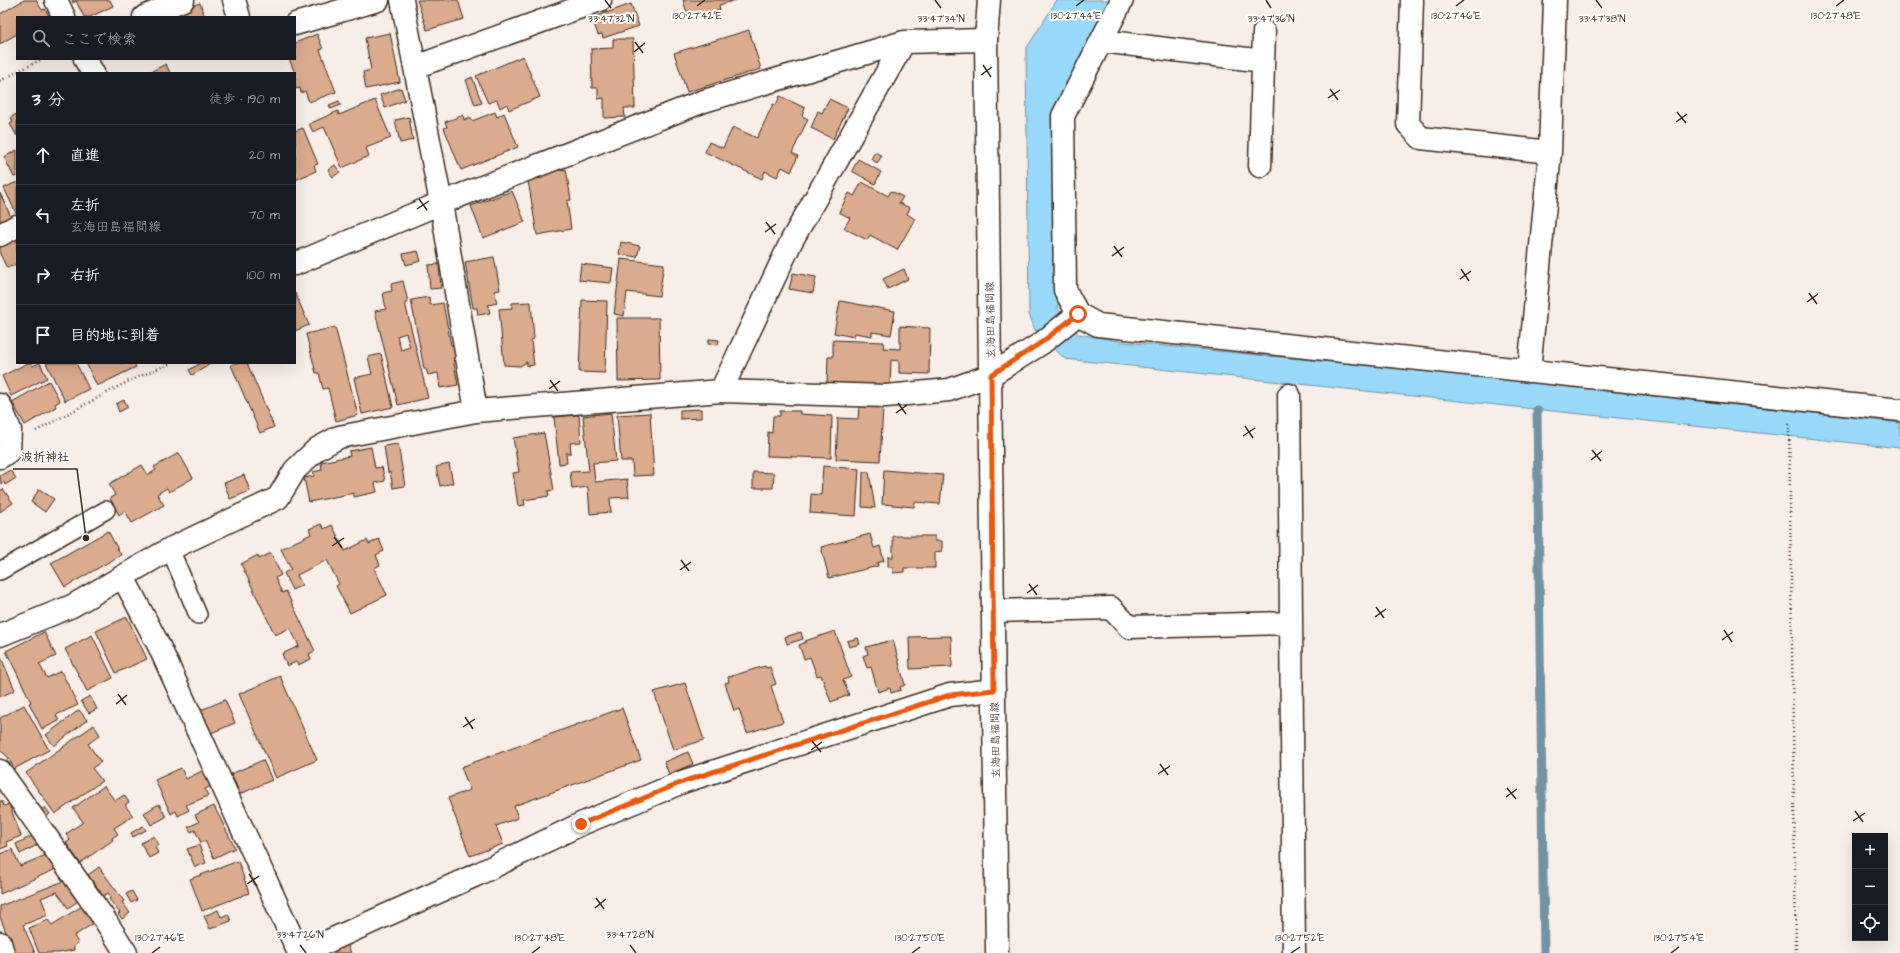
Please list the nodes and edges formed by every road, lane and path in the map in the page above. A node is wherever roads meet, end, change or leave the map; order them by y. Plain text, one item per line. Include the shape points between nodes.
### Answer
1 (56, 0) edge
2 (183, 0) edge
3 (234, 0) edge
4 (378, 0) edge
5 (402, 0) edge
6 (600, 0) edge
7 (989, 0) edge
8 (1122, 0) edge
9 (1412, 0) edge
10 (1555, 0) edge
11 (64, 16) edge
12 (146, 16) edge
13 (239, 16) edge
14 (296, 24) edge
15 (1264, 32) dead end
16 (986, 40) junction
17 (1102, 41) junction
18 (904, 42) junction
19 (40, 60) edge
20 (86, 60) edge
21 (1263, 61) junction
22 (415, 68) junction
23 (17, 72) edge
24 (92, 72) edge
25 (16, 73) edge
26 (0, 81) edge
27 (1550, 152) junction
28 (1260, 166) dead end
29 (441, 203) junction
30 (16, 226) edge
31 (0, 234) edge
32 (296, 264) edge
33 (1074, 318) junction
34 (169, 364) edge
35 (1529, 371) junction
36 (991, 375) junction
37 (721, 391) junction
38 (1289, 395) dead end
39 (1788, 397) junction
40 (0, 405) edge
41 (1900, 410) edge
42 (476, 411) junction
43 (5, 454) edge
44 (106, 510) dead end
45 (170, 549) junction
46 (0, 571) edge
47 (123, 577) junction
48 (993, 611) junction
49 (198, 615) dead end
50 (1291, 623) junction
51 (0, 635) edge
52 (994, 690) junction
53 (0, 771) edge
54 (0, 944) edge
55 (3, 953) edge
56 (126, 953) edge
57 (299, 953) edge
58 (302, 953) edge
59 (997, 953) edge
60 (1294, 953) edge
61 (1796, 953) edge

1 - 11 street
2 - 12 street
3 - 13 street
4 - 14 street
5 - 22 street
6 - 22 street
7 - 16 street, 玄海田島福間線
8 - 17 street
9 - 27 street via 1408,124 1421,138
10 - 27 street
15 - 21 street
16 - 18 street
16 - 36 street, 玄海田島福間線
17 - 21 street
17 - 33 street via 1063,116 1065,290
18 - 29 street via 704,101
18 - 37 street via 792,240
19 - 23 path
20 - 24 street
21 - 28 street
22 - 29 street
25 - 26 path
27 - 35 street
29 - 32 street
29 - 42 street
30 - 31 street
33 - 35 street via 1098,325
33 - 36 street
34 - 43 path via 127,382 26,436
35 - 39 street
36 - 37 street via 949,390 886,396
36 - 48 street, 玄海田島福間線
37 - 42 street
38 - 50 street
39 - 41 street
39 - 61 path
40 - 43 street via 10,430
42 - 45 street via 340,437 317,449 295,470 278,498
44 - 46 lane
45 - 47 street
45 - 49 lane
47 - 51 street via 72,606
47 - 57 street via 166,660
48 - 50 street via 1111,608 1129,627
48 - 52 street, 玄海田島福間線
50 - 60 street
52 - 58 street via 950,695 685,781 581,824 476,875
52 - 59 street, 玄海田島福間線
53 - 56 street via 104,917
54 - 55 street

